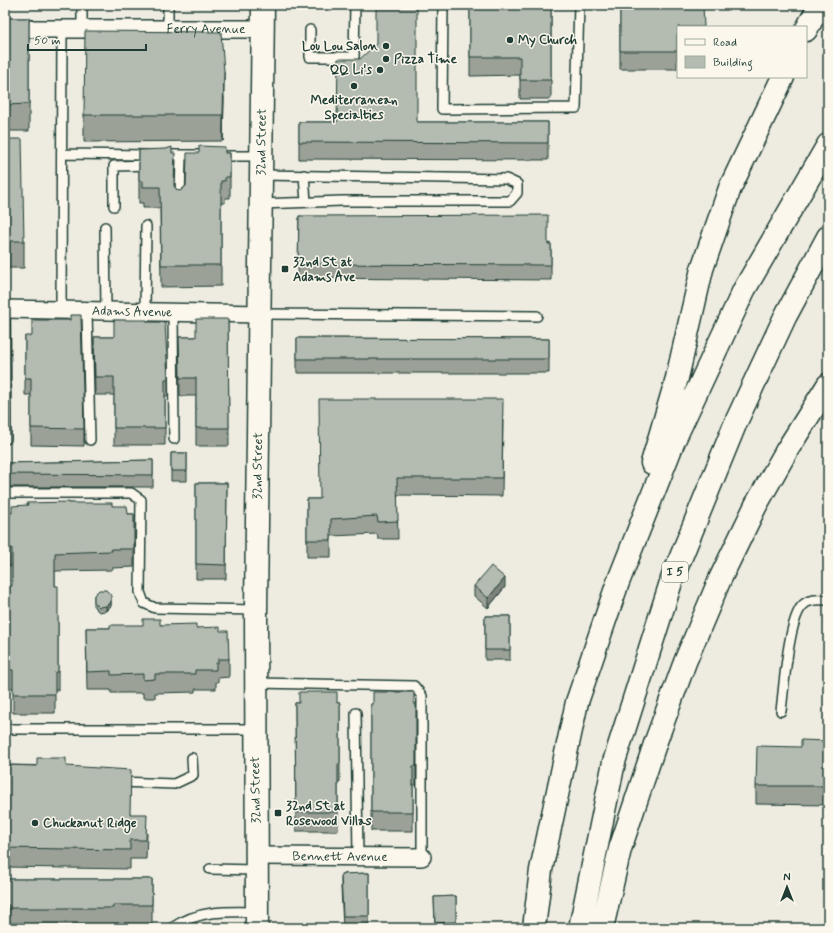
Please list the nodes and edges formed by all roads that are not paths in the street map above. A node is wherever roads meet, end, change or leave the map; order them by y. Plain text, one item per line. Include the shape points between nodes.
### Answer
1 (82, 5) edge
2 (168, 5) edge
3 (263, 5) edge
4 (355, 5) edge
5 (443, 5) edge
6 (579, 5) edge
7 (820, 5) edge
8 (807, 28) edge
9 (5, 29) edge
10 (62, 29) junction
11 (82, 29) junction
12 (168, 29) junction
13 (263, 29) junction
14 (310, 30) dead end
15 (783, 78) edge
16 (828, 145) edge
17 (62, 154) junction
18 (177, 155) junction
19 (261, 165) junction
20 (304, 175) junction
21 (306, 202) junction
22 (261, 204) junction
23 (114, 206) dead end
24 (180, 207) edge
25 (146, 226) dead end
26 (105, 227) dead end
27 (828, 236) edge
28 (5, 309) edge
29 (61, 310) junction
30 (87, 311) junction
31 (106, 311) junction
32 (145, 311) junction
33 (173, 312) junction
34 (260, 314) junction
35 (537, 316) dead end
36 (828, 385) edge
37 (6, 439) edge
38 (174, 439) dead end
39 (90, 440) dead end
40 (5, 494) edge
41 (617, 585) junction
42 (828, 600) edge
43 (256, 610) junction
44 (256, 683) junction
45 (781, 711) dead end
46 (356, 713) dead end
47 (5, 729) edge
48 (256, 730) junction
49 (192, 758) dead end
50 (111, 782) edge
51 (358, 857) junction
52 (422, 857) joint
53 (257, 863) junction
54 (210, 869) dead end
55 (257, 920) edge
56 (172, 928) edge
57 (534, 928) edge
58 (580, 928) edge
59 (602, 928) edge

1 - 11 lane
2 - 12 lane
3 - 13 main road, 32nd Street
4 - 14 lane via 354,57 310,57
5 - 6 lane via 442,109 576,108
7 - 8 main road
9 - 10 street, Ferry Avenue
10 - 11 street, Ferry Avenue
10 - 17 lane
11 - 12 street, Ferry Avenue
12 - 13 street, Ferry Avenue
13 - 19 main road, 32nd Street
15 - 41 main road via 730,188 702,269 677,378
16 - 41 main road via 744,290 675,438
17 - 18 lane
17 - 29 lane
18 - 19 lane
18 - 23 lane via 163,165 114,166
18 - 24 lane
19 - 20 lane
19 - 22 main road, 32nd Street
20 - 21 lane
20 - 21 lane via 506,180 517,184 517,193 510,201
21 - 22 lane
22 - 34 main road, 32nd Street
25 - 32 lane
26 - 31 lane
27 - 58 main road, I 5 via 785,316 736,422 672,579 614,762
28 - 29 street, Adams Avenue
28 - 37 lane
29 - 30 street, Adams Avenue
30 - 31 street, Adams Avenue
30 - 39 lane
31 - 32 street, Adams Avenue
32 - 33 street, Adams Avenue
33 - 34 street, Adams Avenue
33 - 38 lane
34 - 35 lane
34 - 43 main road, 32nd Street
36 - 59 main road via 756,505 720,579 685,662 620,849
40 - 43 lane via 131,493 141,500 140,592 144,603 154,608
41 - 57 main road via 577,702 541,870
42 - 45 lane via 812,600 802,606 794,623
43 - 44 main road, 32nd Street
44 - 48 main road, 32nd Street
44 - 52 lane via 414,686 422,696
46 - 51 lane
47 - 48 lane
48 - 53 main road, 32nd Street
49 - 50 lane via 193,775 175,784
51 - 52 street, Bennett Avenue
51 - 53 street, Bennett Avenue
53 - 54 lane
53 - 55 main road, 32nd Street
55 - 56 lane via 225,910 186,919

